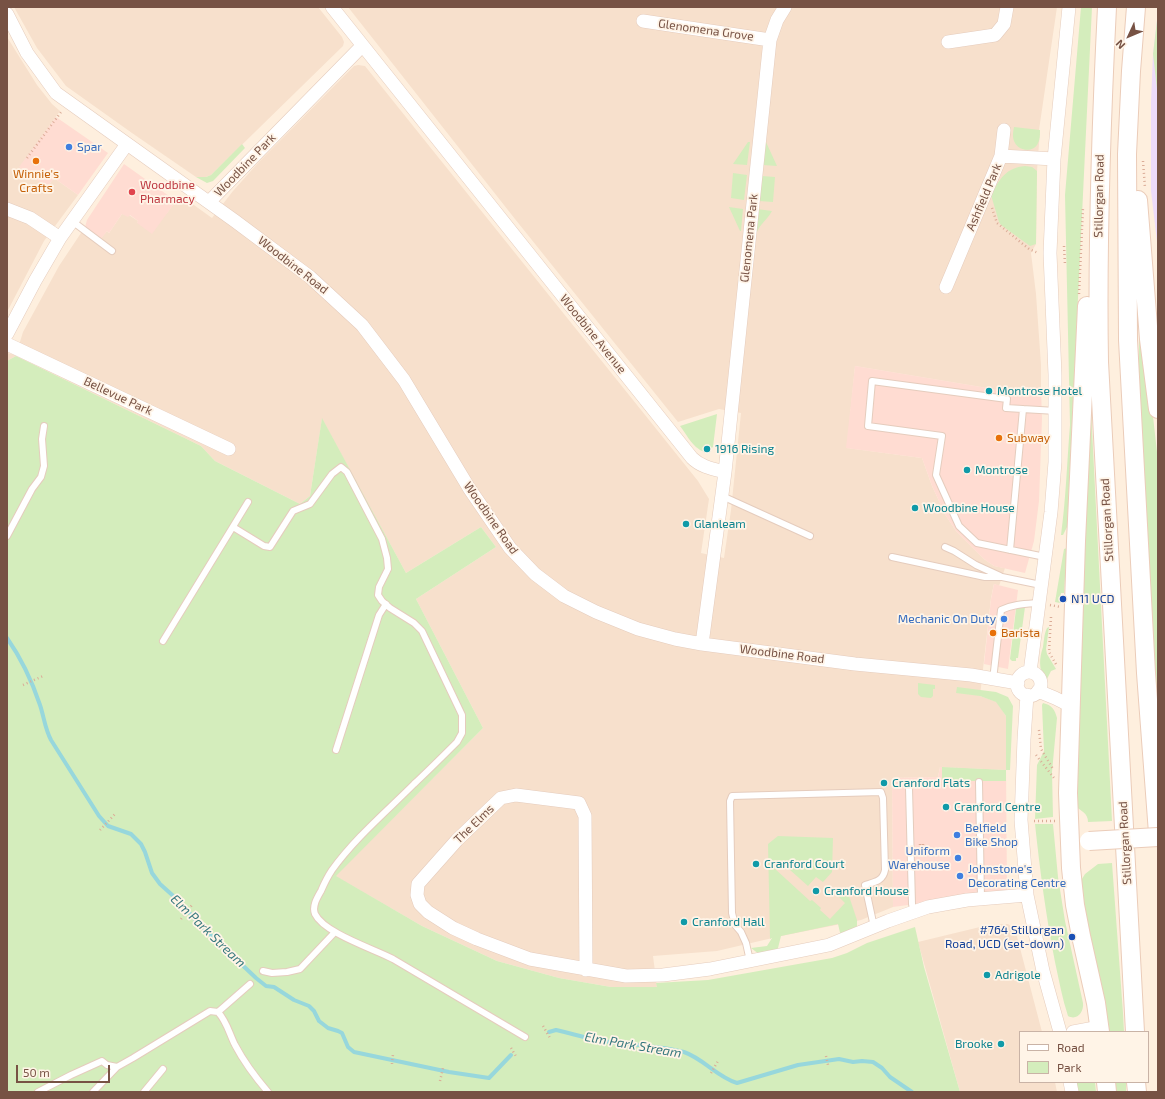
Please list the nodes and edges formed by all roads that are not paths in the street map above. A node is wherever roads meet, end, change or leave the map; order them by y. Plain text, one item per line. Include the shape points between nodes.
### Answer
1 (332, 7) edge
2 (785, 7) edge
3 (1007, 7) edge
4 (1069, 7) edge
5 (1107, 7) edge
6 (1136, 7) edge
7 (7, 14) edge
8 (643, 21) dead end
9 (770, 40) junction
10 (948, 42) dead end
11 (362, 46) junction
12 (1131, 71) junction
13 (1101, 116) junction
14 (1004, 130) dead end
15 (127, 144) junction
16 (1001, 156) junction
17 (1054, 159) junction
18 (209, 202) junction
19 (7, 209) edge
20 (72, 220) junction
21 (60, 238) junction
22 (112, 251) dead end
23 (946, 287) dead end
24 (7, 334) edge
25 (7, 344) edge
26 (1023, 409) junction
27 (1158, 409) edge
28 (1056, 411) junction
29 (44, 426) dead end
30 (229, 448) dead end
31 (725, 472) junction
32 (722, 496) junction
33 (248, 502) dead end
34 (233, 527) junction
35 (7, 536) edge
36 (810, 536) dead end
37 (945, 547) dead end
38 (1010, 550) junction
39 (892, 557) dead end
40 (1045, 557) junction
41 (1002, 577) junction
42 (1042, 585) junction
43 (1040, 603) junction
44 (386, 604) junction
45 (163, 641) dead end
46 (702, 644) junction
47 (1030, 672) junction
48 (993, 680) junction
49 (1018, 683) junction
50 (1033, 693) junction
51 (1070, 706) junction
52 (336, 750) dead end
53 (979, 782) dead end
54 (909, 788) dead end
55 (1158, 833) edge
56 (1158, 837) edge
57 (1070, 842) junction
58 (1027, 895) junction
59 (981, 899) junction
60 (914, 913) junction
61 (874, 927) junction
62 (336, 932) junction
63 (750, 961) junction
64 (586, 970) junction
65 (263, 971) dead end
66 (250, 984) dead end
67 (218, 1012) junction
68 (1100, 1030) edge
69 (1060, 1031) edge
70 (1086, 1031) edge
71 (1135, 1031) edge
72 (525, 1037) dead end
73 (117, 1067) junction
74 (163, 1069) dead end
75 (38, 1092) edge
76 (93, 1092) edge
77 (144, 1092) edge
78 (268, 1092) edge

1 - 11 street
2 - 9 street, Glenomena Park
3 - 10 street via 1004,24 996,35
4 - 17 street
5 - 13 main road, Stillorgan Road
6 - 12 main road
7 - 15 street, Woodbine Park via 27,53 56,93
8 - 9 street, Glenomena Grove
9 - 31 street, Glenomena Park
11 - 18 street, Woodbine Park
11 - 31 street, Woodbine Avenue via 692,458 705,467
12 - 27 main road via 1149,339
12 - 55 main road via 1127,154 1128,340 1146,673
13 - 51 main road via 1092,217 1077,504
13 - 71 main road, Stillorgan Road via 1099,362
14 - 16 street
15 - 18 street, Woodbine Park
15 - 20 street
16 - 17 street, Ashfield Park
16 - 23 street, Ashfield Park
17 - 28 street via 1050,253
18 - 46 street, Woodbine Road via 310,277 362,325 404,380 469,488 510,548 535,574 564,596 596,612 638,629
19 - 21 street via 30,218
20 - 21 street
20 - 22 lane
21 - 24 street
25 - 30 street, Bellevue Park
26 - 28 lane
26 - 38 lane
26 - 38 lane via 1006,408 1007,399 872,381 868,426 942,436 936,475 959,526 977,543
28 - 40 street via 1052,505
29 - 35 lane via 44,466
31 - 32 street
32 - 36 lane
32 - 46 street
33 - 34 lane
34 - 44 lane via 270,548 293,511 310,504 332,474 341,467 347,472 382,539 388,569 378,595
34 - 45 lane
37 - 41 lane
38 - 40 lane
39 - 41 lane via 985,577
40 - 42 street
41 - 42 lane
42 - 43 street
43 - 47 street
43 - 48 lane via 1017,604 1001,610
44 - 52 lane via 379,615
44 - 62 lane via 422,631 462,715 462,733 457,742 365,831 332,870 314,907 319,919
46 - 48 street, Woodbine Road via 855,664 971,675
47 - 49 street via 1020,676
47 - 50 street via 1039,677 1041,684
48 - 49 street, Woodbine Road
49 - 50 street via 1021,692
50 - 51 street via 1055,698
50 - 58 street via 1023,745 1022,820
51 - 57 main road
53 - 59 lane
54 - 60 lane
56 - 57 main road, bridge
57 - 68 main road via 1075,906
58 - 59 street, The Elms
58 - 69 street via 1043,971
59 - 60 street, The Elms via 928,908
60 - 61 street, The Elms
61 - 63 street, The Elms via 829,945
61 - 63 lane via 865,885 884,876 881,792 732,796 732,913 735,925 746,943
62 - 65 lane via 300,969 272,973
62 - 72 lane via 393,959
63 - 64 street, The Elms via 663,975 626,976
64 - 64 street, The Elms via 586,816 579,803 516,796 501,798 457,840 418,884 417,895 420,904 453,928 477,939 530,960
66 - 67 lane
67 - 73 lane via 210,1011
67 - 78 lane via 224,1019 241,1057
68 - 70 street
73 - 75 lane via 102,1061
73 - 76 lane
74 - 77 lane

